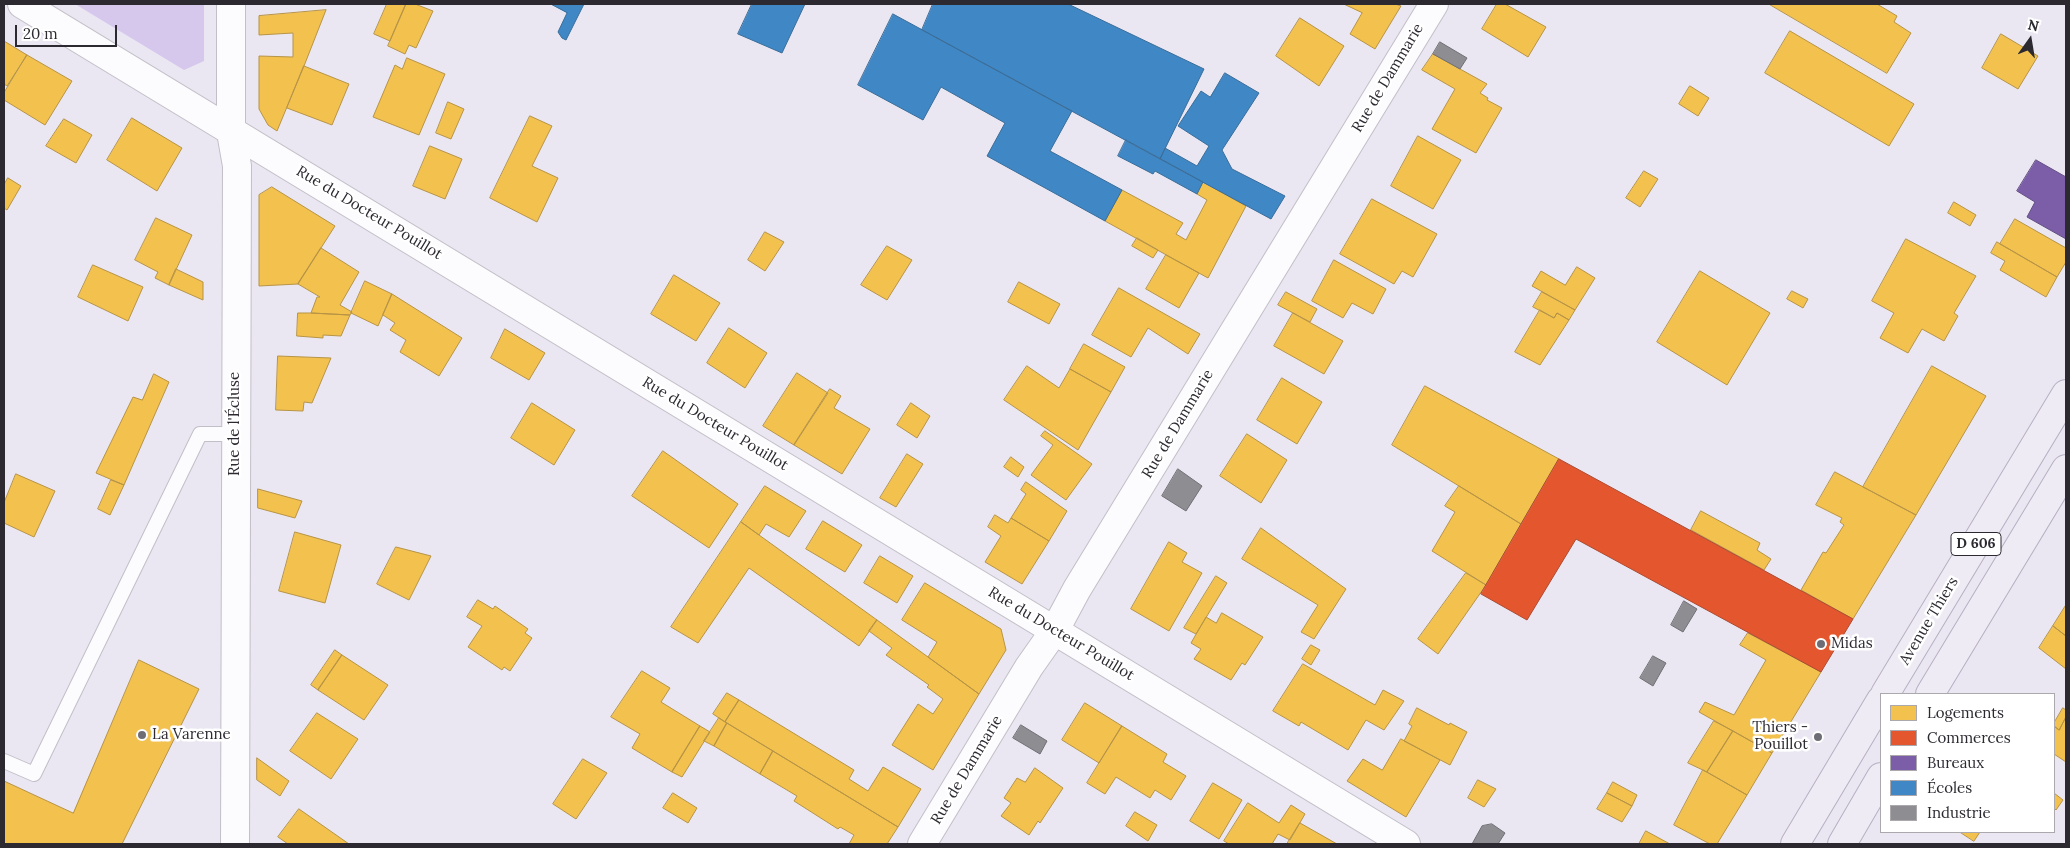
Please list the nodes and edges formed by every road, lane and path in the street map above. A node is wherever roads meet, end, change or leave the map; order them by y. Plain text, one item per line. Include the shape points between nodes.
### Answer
1 (22, 4) edge
2 (231, 4) edge
3 (1434, 4) edge
4 (231, 132) junction
5 (2066, 394) edge
6 (235, 434) junction
7 (2066, 468) edge
8 (1055, 630) junction
9 (1886, 693) edge
10 (1931, 693) edge
11 (1880, 702) edge
12 (4, 761) edge
13 (1880, 779) edge
14 (235, 844) edge
15 (922, 844) edge
16 (1406, 844) edge
17 (1795, 844) edge
18 (1842, 844) edge

1 - 4 street, Rue du Docteur Pouillot
2 - 4 street, Rue de l'Écluse
3 - 8 street, Rue de Dammarie
4 - 6 street, Rue de l'Écluse via 237,166
4 - 8 street, Rue du Docteur Pouillot
5 - 9 main road, Avenue Thiers / D 606
6 - 12 lane via 200,434 34,774
6 - 14 street, Rue de l'Écluse
7 - 10 main road, D 606
8 - 15 street, Rue de Dammarie via 1029,667
8 - 16 street, Rue du Docteur Pouillot
11 - 17 main road
13 - 18 main road

